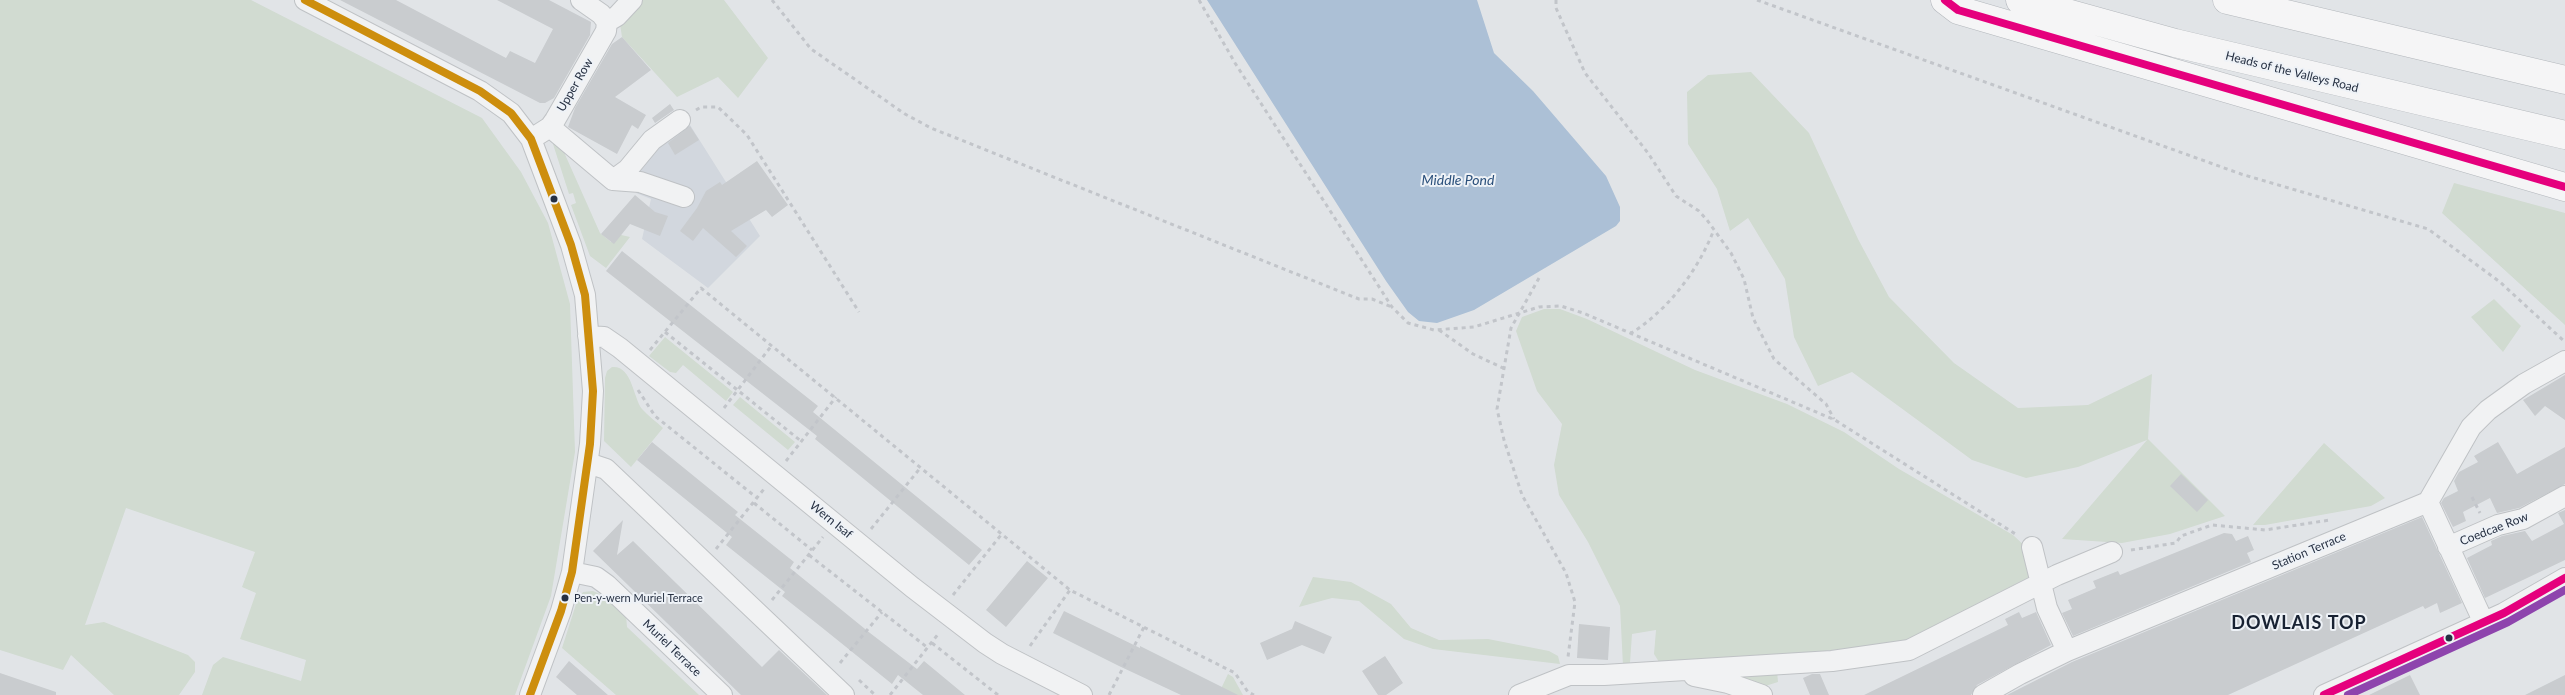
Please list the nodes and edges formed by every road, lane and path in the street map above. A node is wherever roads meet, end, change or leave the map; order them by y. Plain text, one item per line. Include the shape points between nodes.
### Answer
1 (305, 0) edge
2 (581, 0) edge
3 (632, 0) edge
4 (772, 0) edge
5 (1199, 0) edge
6 (1556, 0) edge
7 (1757, 0) edge
8 (1945, 0) edge
9 (2020, 0) edge
10 (2227, 0) edge
11 (607, 22) junction
12 (2565, 80) edge
13 (680, 120) joint
14 (550, 127) junction
15 (2565, 135) edge
16 (531, 139) junction
17 (613, 180) junction
18 (2565, 187) edge
19 (684, 197) dead end
20 (1713, 231) junction
21 (1539, 278) dead end
22 (1392, 307) junction
23 (859, 312) dead end
24 (1522, 312) junction
25 (1438, 330) junction
26 (665, 332) junction
27 (1630, 334) junction
28 (588, 336) junction
29 (2565, 342) edge
30 (772, 345) junction
31 (2565, 361) edge
32 (639, 364) junction
33 (1503, 368) junction
34 (738, 391) junction
35 (836, 396) junction
36 (729, 402) dead end
37 (1835, 420) junction
38 (801, 441) junction
39 (792, 453) dead end
40 (588, 463) junction
41 (921, 467) junction
42 (766, 487) dead end
43 (2565, 496) edge
44 (757, 498) junction
45 (754, 502) junction
46 (2428, 502) junction
47 (2365, 528) junction
48 (825, 534) dead end
49 (1002, 535) junction
50 (860, 543) junction
51 (2032, 547) joint
52 (2448, 547) junction
53 (812, 550) junction
54 (714, 552) dead end
55 (2112, 552) joint
56 (809, 555) junction
57 (572, 572) junction
58 (2565, 578) edge
59 (2040, 584) junction
60 (1070, 590) junction
61 (772, 600) dead end
62 (942, 610) junction
63 (882, 612) junction
64 (2484, 623) junction
65 (1144, 627) junction
66 (928, 648) junction
67 (2067, 651) junction
68 (840, 663) dead end
69 (1021, 664) junction
70 (1684, 670) junction
71 (1569, 675) junction
72 (1248, 694) edge
73 (530, 695) edge
74 (722, 695) edge
75 (844, 695) edge
76 (890, 695) edge
77 (998, 695) edge
78 (1082, 695) edge
79 (1109, 695) edge
80 (1254, 695) edge
81 (1519, 695) edge
82 (1762, 695) edge
83 (1983, 695) edge
84 (2324, 695) edge

1 - 16 street via 480,91 511,114
2 - 11 street
3 - 11 street
4 - 22 path via 811,49 904,114 931,128 1358,299 1372,299
5 - 22 path
6 - 20 path via 1556,8 1585,73 1648,153 1676,196 1699,211
7 - 29 path via 2241,174 2428,229 2500,282
8 - 18 highway via 1958,10
9 - 15 highway, Heads of the Valleys Road via 2175,43
10 - 12 highway
11 - 14 street, Upper Row via 606,31
13 - 17 street via 652,140 628,169
13 - 23 path via 701,107 718,108 747,135
14 - 16 street, Upper Row
14 - 17 street
16 - 28 street via 578,270 585,295
17 - 19 street via 640,182
20 - 27 path via 1704,256 1678,291 1645,324
20 - 37 path via 1731,253 1744,279 1753,318 1774,359 1826,404
21 - 24 path
22 - 25 path via 1408,323
24 - 25 path via 1474,327
24 - 27 path via 1561,306
24 - 33 path via 1511,328
25 - 33 path via 1473,354
26 - 30 path via 701,288
26 - 32 path
26 - 34 path
27 - 37 path
28 - 32 street, Wern Isaf via 604,337
28 - 40 street via 594,390
30 - 34 path
30 - 35 path
31 - 46 street via 2524,384 2471,427
32 - 44 path via 632,378 641,398 655,416
32 - 50 street, Wern Isaf
33 - 71 path via 1497,409 1504,440 1522,494 1566,573 1575,602
34 - 36 path
34 - 38 path
35 - 38 path
35 - 41 path
37 - 51 path
38 - 39 path
40 - 57 street
40 - 75 street via 606,469
41 - 49 path
41 - 50 path
42 - 44 path
43 - 52 street, Coedcae Row via 2523,519 2498,525
44 - 45 path
45 - 53 path
45 - 54 path
46 - 47 street, Station Terrace
46 - 52 street
47 - 55 path via 2347,518 2266,530 2212,525 2181,536 2176,543
47 - 67 street, Station Terrace
48 - 53 path
49 - 60 path
49 - 62 path
50 - 62 street, Wern Isaf
51 - 59 street
52 - 64 street
53 - 56 path
55 - 59 street
56 - 61 path
56 - 63 path
57 - 73 street
57 - 74 street, Muriel Terrace via 596,577 607,585
58 - 64 street
59 - 67 street
59 - 70 street via 1909,650 1832,661
60 - 65 path
60 - 69 path via 1032,642
62 - 69 street, Wern Isaf via 985,643
63 - 66 path
63 - 68 path
64 - 84 street
65 - 72 path via 1235,673
65 - 79 path
66 - 76 path
66 - 77 path via 932,642
67 - 83 street, Station Terrace
69 - 78 street, Wern Isaf
70 - 71 street
70 - 82 street via 1698,679 1728,683
71 - 81 street
72 - 80 path

